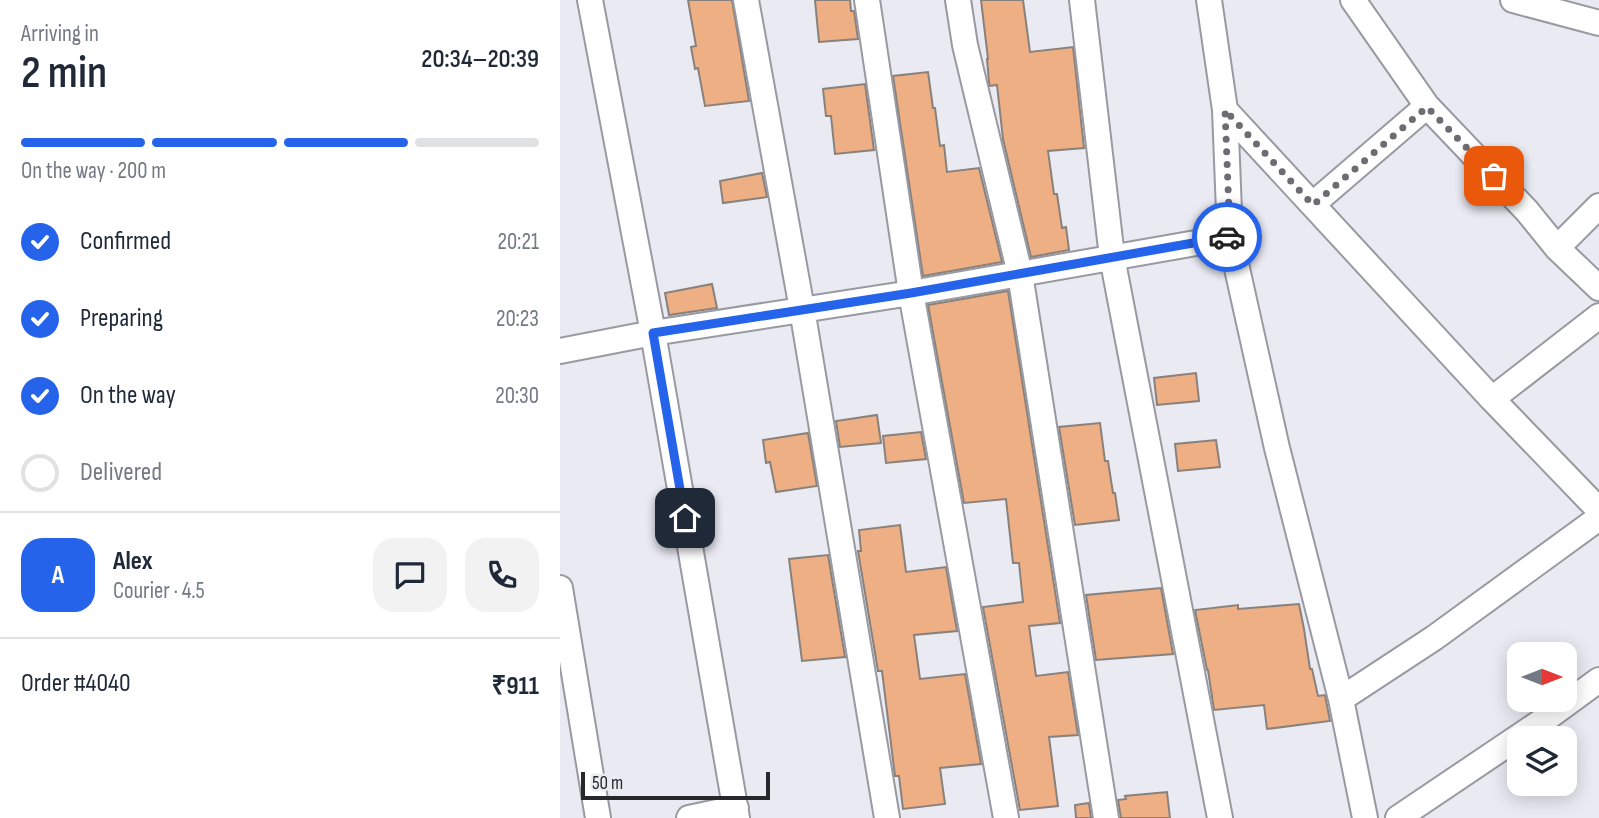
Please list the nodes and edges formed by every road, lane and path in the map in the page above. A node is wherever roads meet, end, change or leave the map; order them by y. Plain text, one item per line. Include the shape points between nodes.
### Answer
1 (590, 0) edge
2 (746, 0) edge
3 (867, 0) edge
4 (958, 0) edge
5 (1082, 0) edge
6 (1209, 0) edge
7 (1353, 0) edge
8 (1513, 0) edge
9 (1599, 23) edge
10 (1427, 107) junction
11 (1225, 110) junction
12 (1313, 205) junction
13 (1599, 206) edge
14 (1230, 237) junction
15 (1557, 248) junction
16 (1112, 257) junction
17 (1020, 274) junction
18 (1599, 288) edge
19 (911, 293) junction
20 (802, 309) junction
21 (1599, 316) edge
22 (653, 333) junction
23 (560, 351) edge
24 (1492, 399) junction
25 (1599, 510) edge
26 (1599, 518) edge
27 (560, 588) edge
28 (1599, 680) edge
29 (1341, 699) junction
30 (736, 813) edge
31 (598, 818) edge
32 (690, 818) edge
33 (887, 818) edge
34 (1006, 818) edge
35 (1106, 818) edge
36 (1220, 818) edge
37 (1364, 818) edge
38 (1398, 818) edge

1 - 22 street
2 - 20 street
3 - 19 street
4 - 17 street
5 - 16 street
6 - 11 street
7 - 10 street
8 - 9 street
10 - 12 street
10 - 15 street
11 - 12 street
11 - 14 street
12 - 24 street
13 - 15 street
14 - 16 street
14 - 29 street via 1277,448
15 - 18 street
16 - 17 street
16 - 36 street
17 - 19 street
17 - 35 street
19 - 20 street
19 - 34 street
20 - 22 street
20 - 33 street
21 - 24 street
22 - 23 street
22 - 30 street
24 - 25 street
26 - 29 street
27 - 31 street
28 - 38 street
29 - 37 street
30 - 32 street

